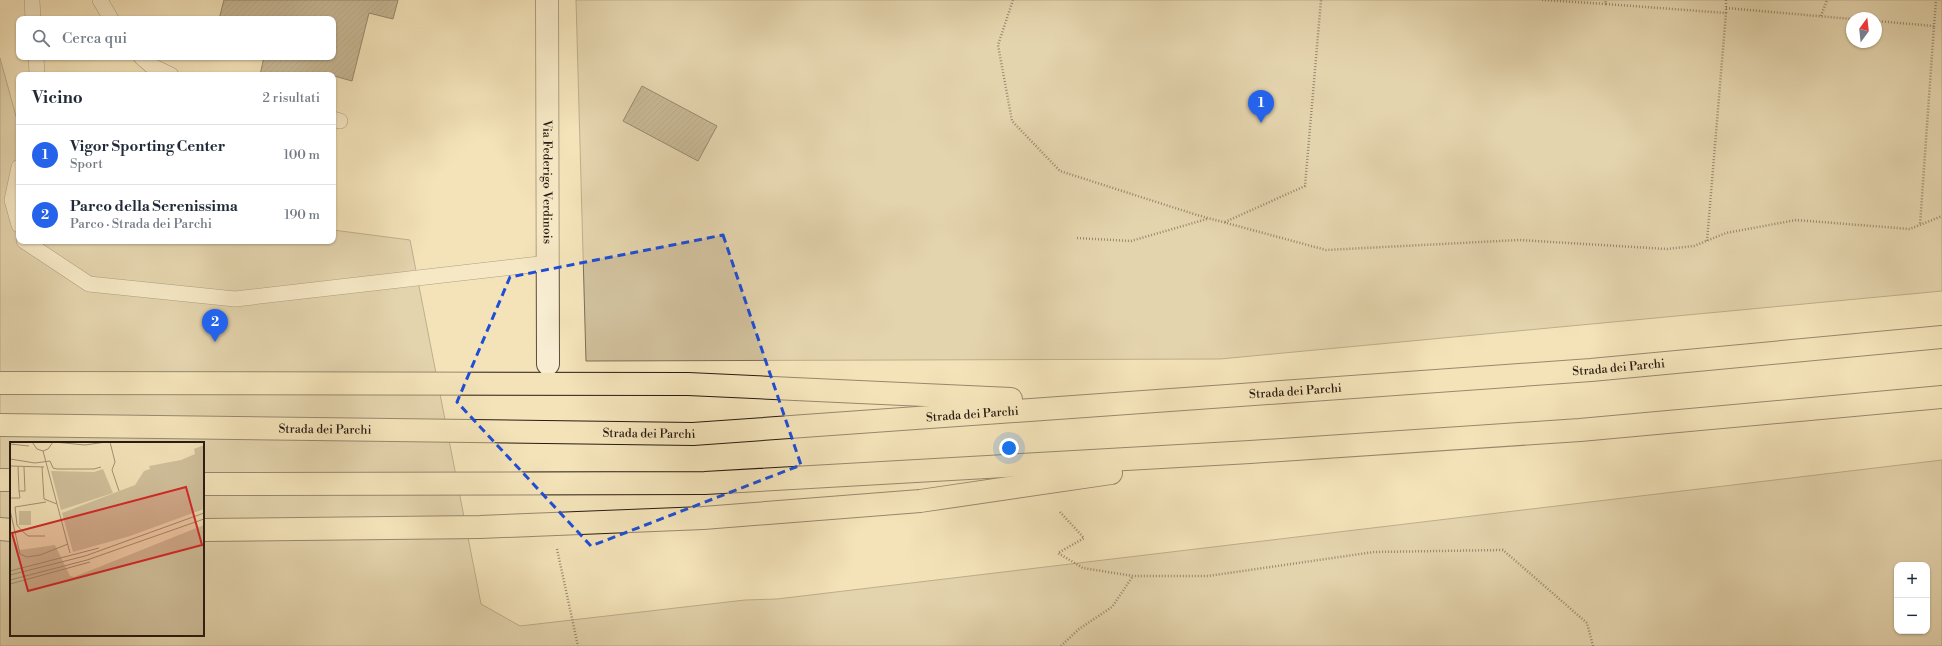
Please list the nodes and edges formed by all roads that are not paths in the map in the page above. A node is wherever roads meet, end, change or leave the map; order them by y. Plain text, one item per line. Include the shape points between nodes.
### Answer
1 (32, 0) edge
2 (100, 0) edge
3 (547, 0) edge
4 (33, 16) edge
5 (109, 16) edge
6 (36, 60) edge
7 (144, 60) edge
8 (37, 72) edge
9 (165, 72) edge
10 (16, 181) edge
11 (16, 214) edge
12 (29, 244) edge
13 (548, 263) junction
14 (1942, 337) edge
15 (548, 364) dead end
16 (0, 383) edge
17 (1942, 397) edge
18 (1130, 403) junction
19 (0, 425) edge
20 (1250, 452) junction
21 (213, 484) edge
22 (0, 529) edge
23 (10, 530) edge
24 (204, 530) edge

1 - 4 lane
2 - 5 lane
3 - 13 street, Via Federigo Verdinois
6 - 8 lane
7 - 9 lane
10 - 11 lane via 12,200
12 - 13 lane via 89,284 235,299
13 - 15 street, Via Federigo Verdinois
14 - 18 highway, Strada dei Parchi via 1591,370
16 - 18 highway via 688,384
17 - 20 highway via 1595,428
18 - 19 highway, Strada dei Parchi via 693,434
20 - 21 highway via 705,483
20 - 24 highway via 920,501 703,518 480,528
22 - 23 highway

